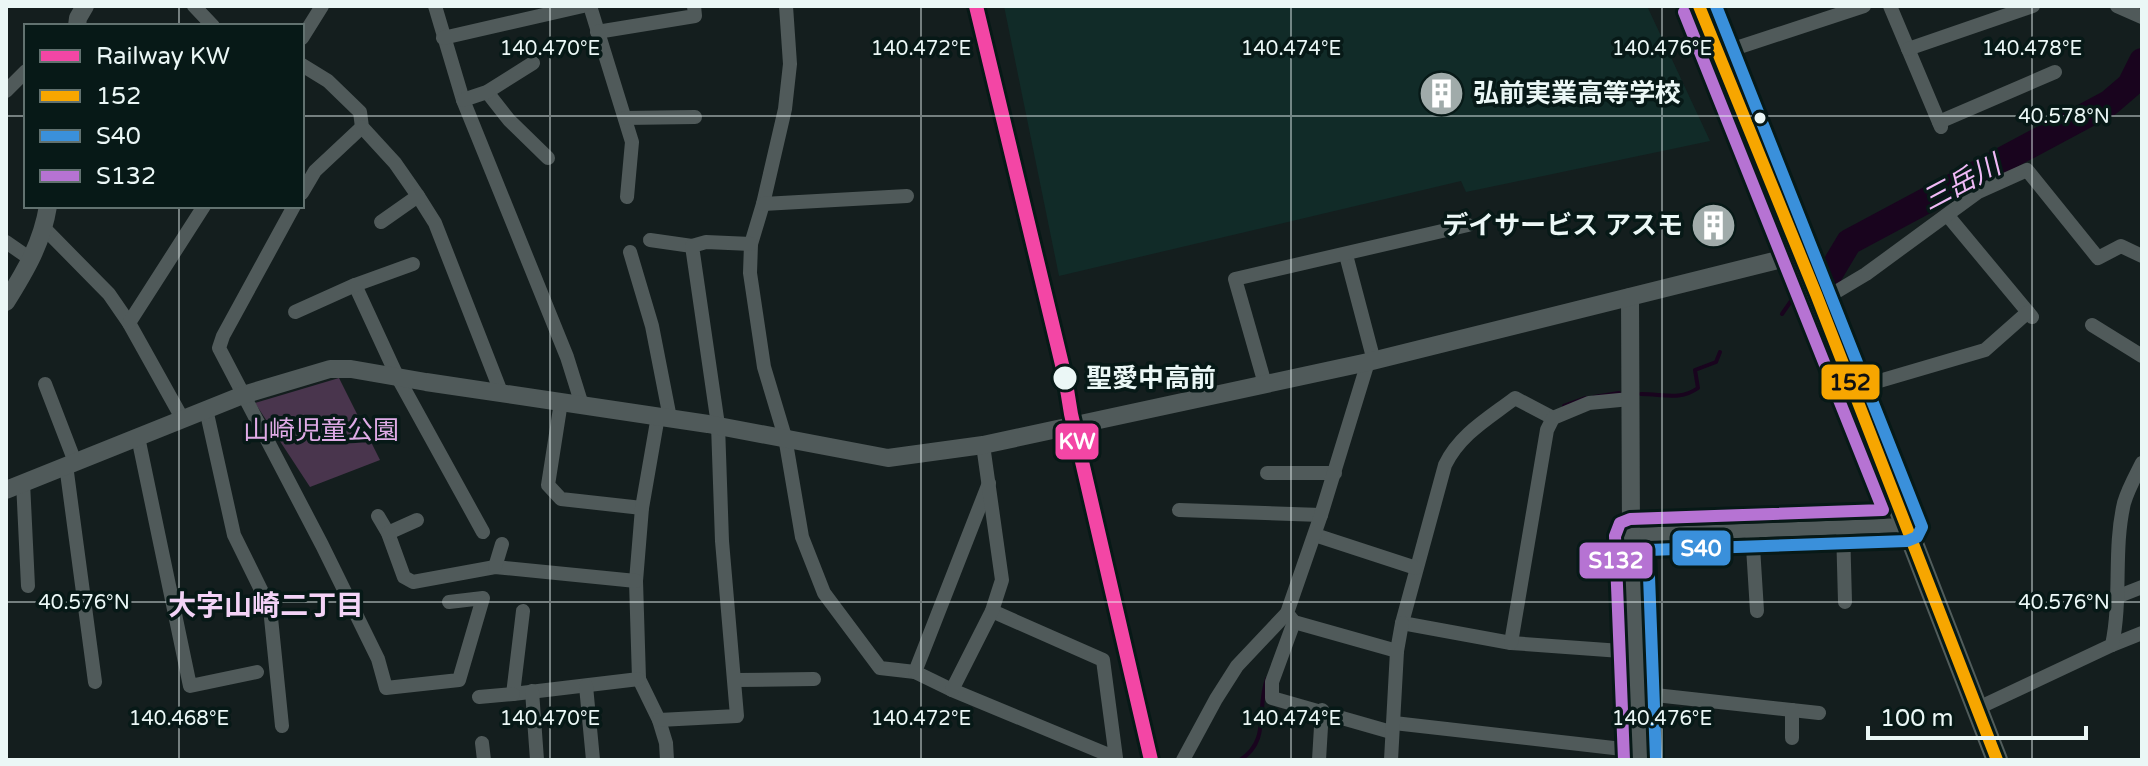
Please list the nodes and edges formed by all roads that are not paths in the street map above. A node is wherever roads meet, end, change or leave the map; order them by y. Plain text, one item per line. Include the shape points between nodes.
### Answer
1 (194, 6) edge
2 (322, 6) edge
3 (435, 6) edge
4 (583, 6) edge
5 (590, 6) edge
6 (694, 6) edge
7 (786, 6) edge
8 (1699, 6) edge
9 (1864, 6) edge
10 (1890, 6) edge
11 (2033, 6) edge
12 (2117, 6) edge
13 (2136, 13) edge
14 (211, 24) edge
15 (597, 32) junction
16 (304, 35) edge
17 (443, 38) junction
18 (1908, 49) junction
19 (1718, 54) junction
20 (533, 63) dead end
21 (304, 66) edge
22 (2055, 72) dead end
23 (24, 73) edge
24 (7, 88) edge
25 (487, 92) junction
26 (463, 100) junction
27 (695, 117) dead end
28 (625, 118) junction
29 (362, 127) junction
30 (548, 158) dead end
31 (304, 190) edge
32 (418, 196) junction
33 (907, 196) dead end
34 (627, 197) dead end
35 (763, 204) junction
36 (48, 208) edge
37 (203, 208) edge
38 (293, 208) edge
39 (1948, 216) junction
40 (381, 222) dead end
41 (1468, 225) dead end
42 (44, 228) junction
43 (650, 240) dead end
44 (6, 242) edge
45 (751, 244) junction
46 (692, 246) junction
47 (2140, 250) edge
48 (630, 252) dead end
49 (1346, 255) junction
50 (1798, 255) junction
51 (32, 260) junction
52 (413, 264) dead end
53 (355, 285) junction
54 (1814, 291) junction
55 (1630, 297) junction
56 (6, 302) edge
57 (295, 312) dead end
58 (129, 323) junction
59 (2092, 325) dead end
60 (2142, 356) edge
61 (1371, 362) junction
62 (397, 376) junction
63 (45, 384) dead end
64 (1265, 384) junction
65 (1852, 389) junction
66 (501, 392) junction
67 (243, 395) junction
68 (1630, 399) junction
69 (561, 402) junction
70 (582, 405) junction
71 (206, 409) junction
72 (664, 417) junction
73 (182, 418) junction
74 (1553, 418) junction
75 (718, 425) junction
76 (138, 437) junction
77 (785, 437) junction
78 (983, 445) junction
79 (70, 464) junction
80 (2141, 466) edge
81 (1267, 473) dead end
82 (1335, 473) junction
83 (989, 483) junction
84 (14, 486) edge
85 (642, 508) junction
86 (1179, 510) dead end
87 (1321, 515) junction
88 (378, 516) dead end
89 (417, 520) dead end
90 (1906, 525) junction
91 (1843, 528) junction
92 (1752, 531) junction
93 (483, 532) dead end
94 (388, 533) junction
95 (1315, 535) junction
96 (1631, 535) junction
97 (502, 544) dead end
98 (495, 567) junction
99 (1416, 568) junction
100 (636, 581) junction
101 (28, 586) dead end
102 (2142, 587) edge
103 (2119, 596) junction
104 (449, 602) dead end
105 (1845, 602) dead end
106 (523, 611) dead end
107 (992, 611) junction
108 (1757, 611) dead end
109 (1291, 617) junction
110 (1402, 623) junction
111 (2142, 633) edge
112 (1511, 643) junction
113 (2112, 645) junction
114 (1397, 651) junction
115 (1635, 652) junction
116 (257, 672) dead end
117 (915, 672) junction
118 (639, 679) junction
119 (814, 679) dead end
120 (736, 680) junction
121 (95, 682) dead end
122 (586, 686) junction
123 (952, 690) junction
124 (532, 691) junction
125 (1637, 693) junction
126 (513, 694) junction
127 (479, 697) dead end
128 (1978, 708) junction
129 (1322, 710) junction
130 (1792, 710) junction
131 (1819, 713) dead end
132 (659, 720) junction
133 (282, 726) dead end
134 (1393, 727) junction
135 (1792, 738) dead end
136 (482, 743) dead end
137 (1640, 756) edge
138 (484, 760) edge
139 (537, 760) edge
140 (593, 760) edge
141 (667, 760) edge
142 (1183, 760) edge
143 (1319, 760) edge
144 (1391, 760) edge
145 (1997, 760) edge

1 - 14 street
2 - 16 street
3 - 17 street
4 - 17 street
5 - 15 street
6 - 15 street via 695,16
7 - 35 street via 790,64 785,109
8 - 19 main road
9 - 19 street
10 - 18 street
11 - 18 street
12 - 13 street
15 - 28 street
17 - 26 street
18 - 22 street via 1940,124
19 - 50 main road
20 - 25 street
21 - 29 street via 360,112
23 - 24 street
25 - 26 street
25 - 30 street
26 - 70 street
27 - 28 street
28 - 34 street via 632,142
29 - 31 street via 330,154
29 - 32 street
32 - 40 street
32 - 66 street via 435,223
33 - 35 street
35 - 45 street
36 - 42 street
37 - 58 street
38 - 67 street via 219,348
39 - 47 street via 1978,192 2027,170 2098,258 2121,246
39 - 54 street via 1866,274
39 - 65 street via 2030,314 1985,350
41 - 49 street
42 - 51 street
42 - 58 street via 109,294
43 - 46 street
44 - 51 street
45 - 46 street
45 - 77 street via 750,273 764,367
46 - 75 street
48 - 72 street via 652,326
49 - 61 street
49 - 64 street via 1235,279
50 - 54 main road
50 - 55 street
51 - 56 street
52 - 53 street
53 - 57 street
53 - 62 street
54 - 65 main road
55 - 61 street
55 - 68 street
58 - 73 street
59 - 60 street
61 - 64 street
61 - 82 street
62 - 66 street
62 - 67 street via 330,369
62 - 93 street
63 - 79 street
64 - 78 street
65 - 90 main road
66 - 69 street
67 - 71 street
67 - 104 street via 378,659 386,688 459,680 483,598
68 - 74 street via 1589,403
68 - 96 street
69 - 70 street
69 - 85 street via 548,485 561,499
70 - 72 street
71 - 73 street
71 - 133 street via 234,535 270,608
72 - 75 street
72 - 85 street
73 - 76 street
74 - 99 street via 1515,398 1453,448
74 - 112 street
75 - 77 street
75 - 120 street via 722,541
76 - 79 street
76 - 116 street via 190,686
77 - 78 street via 888,458
77 - 117 street via 802,537 824,593 880,668
78 - 83 street
79 - 84 street
79 - 121 street
80 - 103 street via 2125,500 2117,549
81 - 82 street
82 - 87 street
83 - 107 street via 1002,580
83 - 117 street
84 - 101 street
85 - 100 street
86 - 87 street
87 - 95 street
88 - 94 street
89 - 94 street
90 - 91 street
90 - 128 main road
91 - 92 street
91 - 105 street
92 - 96 street
92 - 108 street
94 - 98 street via 404,577 413,582
95 - 99 street
95 - 109 street
96 - 115 street
97 - 98 street
98 - 100 street
99 - 110 street
100 - 118 street
102 - 103 street
103 - 113 street
106 - 126 street
107 - 123 street
107 - 123 street via 1103,660 1116,758
109 - 114 street
109 - 129 street via 1272,698
109 - 142 street via 1237,666
110 - 112 street
110 - 114 street
111 - 113 street
112 - 115 street
113 - 128 street
114 - 134 street
115 - 125 street
117 - 123 street
118 - 122 street
118 - 132 street
119 - 120 street
120 - 132 street via 737,716
122 - 124 street
122 - 140 street
124 - 126 street
124 - 139 street
125 - 130 street
125 - 137 street
126 - 127 street
128 - 145 main road
129 - 134 street
129 - 143 street
130 - 131 street
130 - 135 street
132 - 141 street
134 - 137 street
134 - 144 street
136 - 138 street

